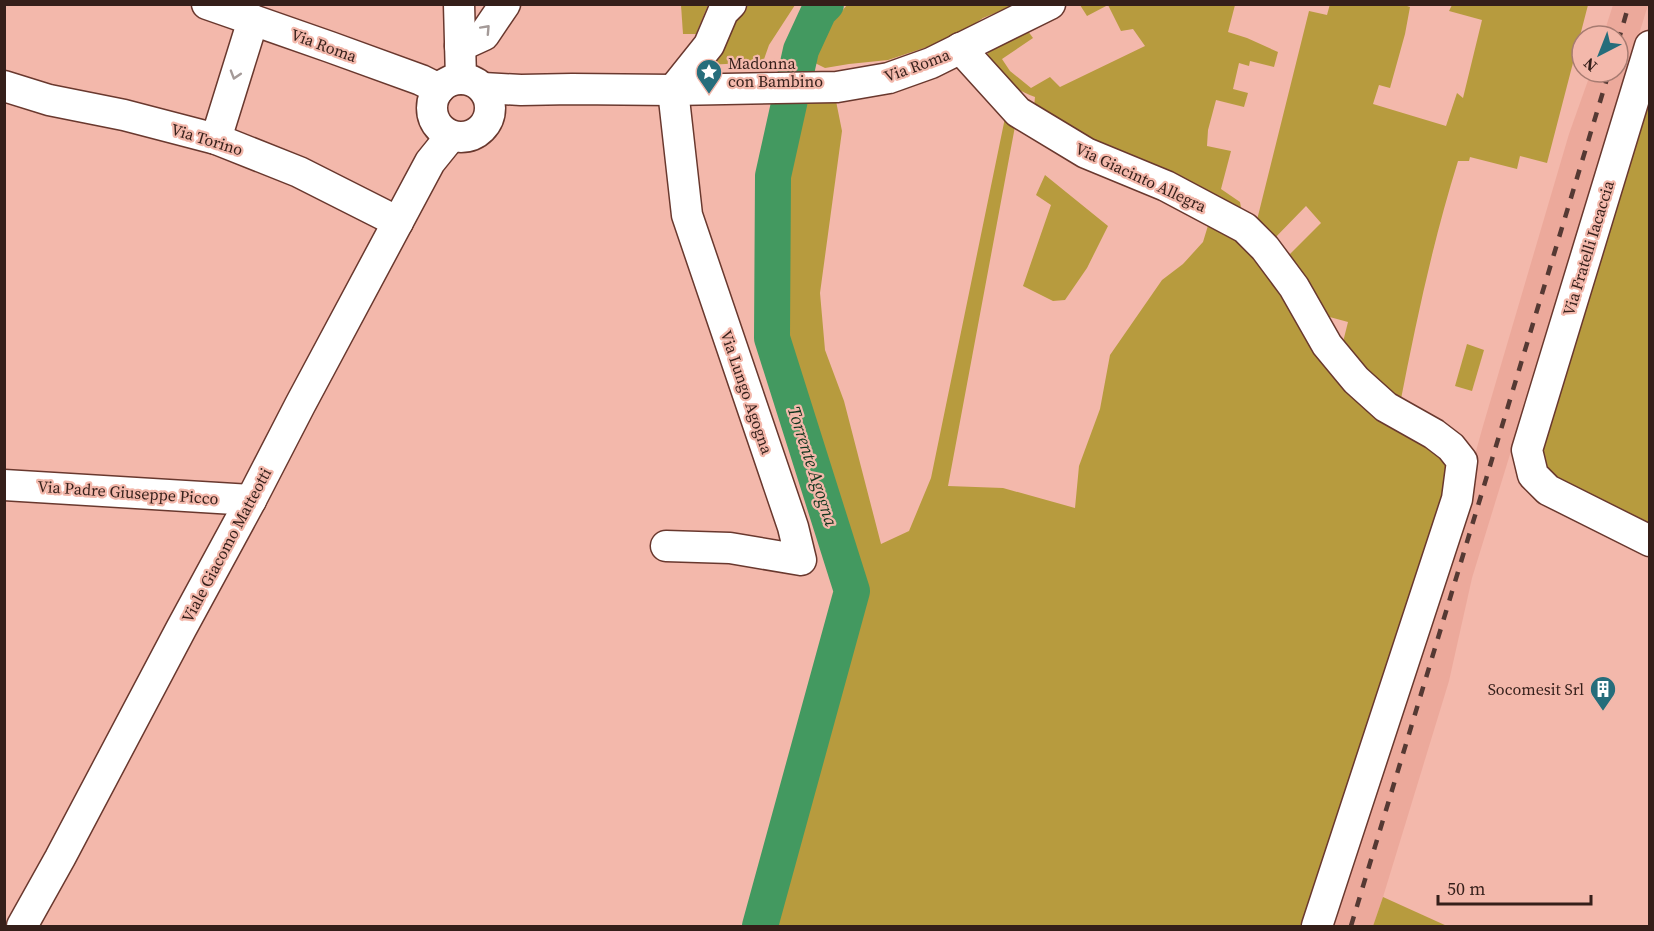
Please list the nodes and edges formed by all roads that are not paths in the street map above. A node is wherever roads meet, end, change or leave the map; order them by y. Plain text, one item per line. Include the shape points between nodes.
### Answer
1 (207, 4) edge
2 (459, 4) edge
3 (505, 4) edge
4 (731, 4) edge
5 (1050, 4) edge
6 (253, 20) junction
7 (460, 46) junction
8 (1650, 46) edge
9 (960, 48) junction
10 (4, 86) edge
11 (469, 90) junction
12 (673, 90) junction
13 (443, 130) junction
14 (216, 139) junction
15 (398, 222) junction
16 (4, 484) edge
17 (251, 500) junction
18 (1650, 541) edge
19 (666, 546) dead end
20 (22, 927) edge
21 (1317, 927) edge

1 - 6 street, Via Roma
2 - 7 street
7 -> 3 street via 484,35
4 - 12 street via 723,12 709,45
5 - 9 street, Via Roma
6 - 11 street, Via Roma via 421,80
6 -> 14 street
7 - 11 street
8 - 18 street, Via Fratelli Iacaccia via 1527,450 1533,475 1548,490
9 - 12 street, Via Roma via 890,78 837,87
9 - 21 street, Via Giacinto Allegra via 1018,112 1086,153 1166,186 1245,228 1294,286 1328,345 1356,380 1386,406 1452,447 1462,461 1457,499
10 - 14 street, Via Torino
11 - 12 street, Via Roma
11 - 13 street via 435,95 432,108
11 - 13 street via 491,115 487,124 480,132 461,138
12 - 19 street, Via Lungo Agogna via 687,215 794,527 801,560 730,548
13 - 15 street, Viale Giacomo Matteotti
14 - 15 street, Via Torino via 300,172
15 - 17 street, Viale Giacomo Matteotti
16 - 17 street, Via Padre Giuseppe Picco
17 - 20 street, Viale Giacomo Matteotti

